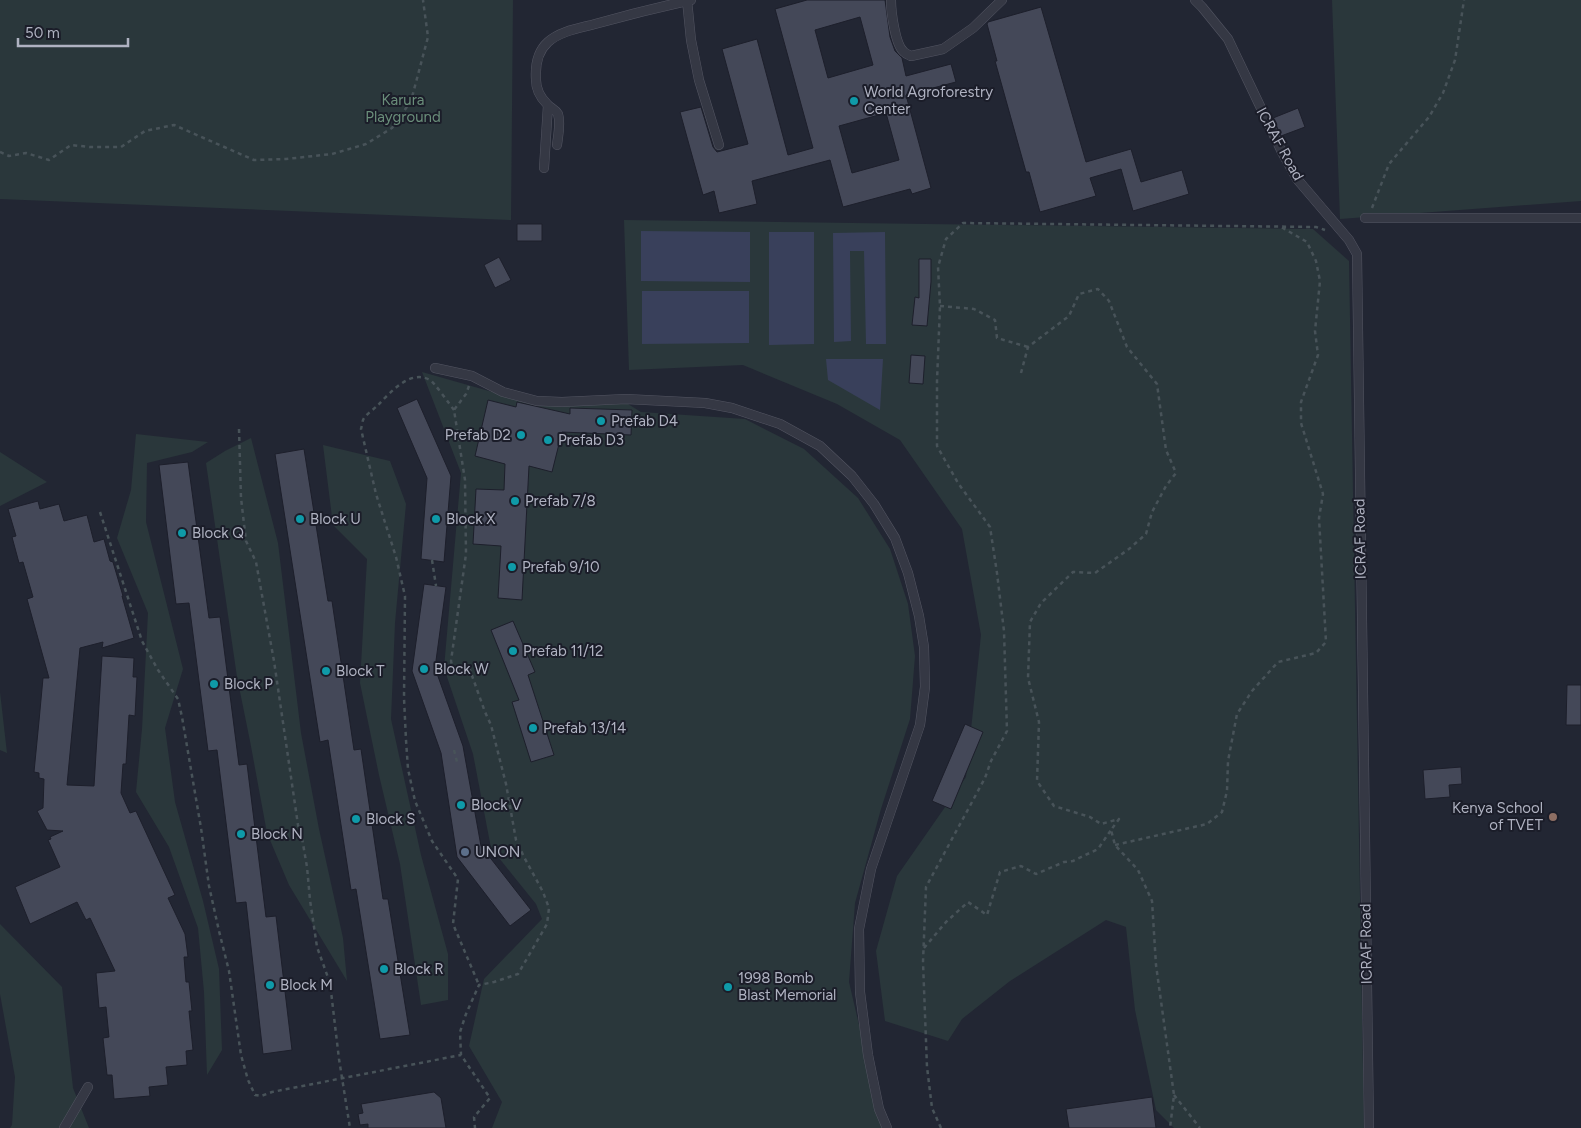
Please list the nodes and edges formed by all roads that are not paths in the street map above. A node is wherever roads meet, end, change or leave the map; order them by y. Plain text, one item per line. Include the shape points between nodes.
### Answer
1 (689, 0) edge
2 (891, 0) edge
3 (1002, 0) edge
4 (1195, 0) edge
5 (548, 105) junction
6 (557, 145) dead end
7 (719, 145) dead end
8 (544, 168) dead end
9 (1365, 218) road end
10 (1581, 218) edge
11 (435, 368) dead end
12 (88, 1087) dead end
13 (64, 1128) edge
14 (888, 1128) edge
15 (1369, 1128) edge

1 - 5 lane via 554,37 541,50 536,68 537,90
1 - 7 lane via 691,40 699,80
2 - 3 lane via 891,16 899,44 903,52 911,56 942,49 973,28
4 - 15 lane, ICRAF Road via 1228,39 1297,179 1357,254
5 - 6 lane via 558,114
5 - 8 lane
9 - 10 lane
11 - 14 lane via 472,376 503,392 537,400 705,403 780,424 820,446 852,476 895,538 919,616 925,687 920,725 871,869 859,929 860,992 868,1055 879,1109
12 - 13 lane

